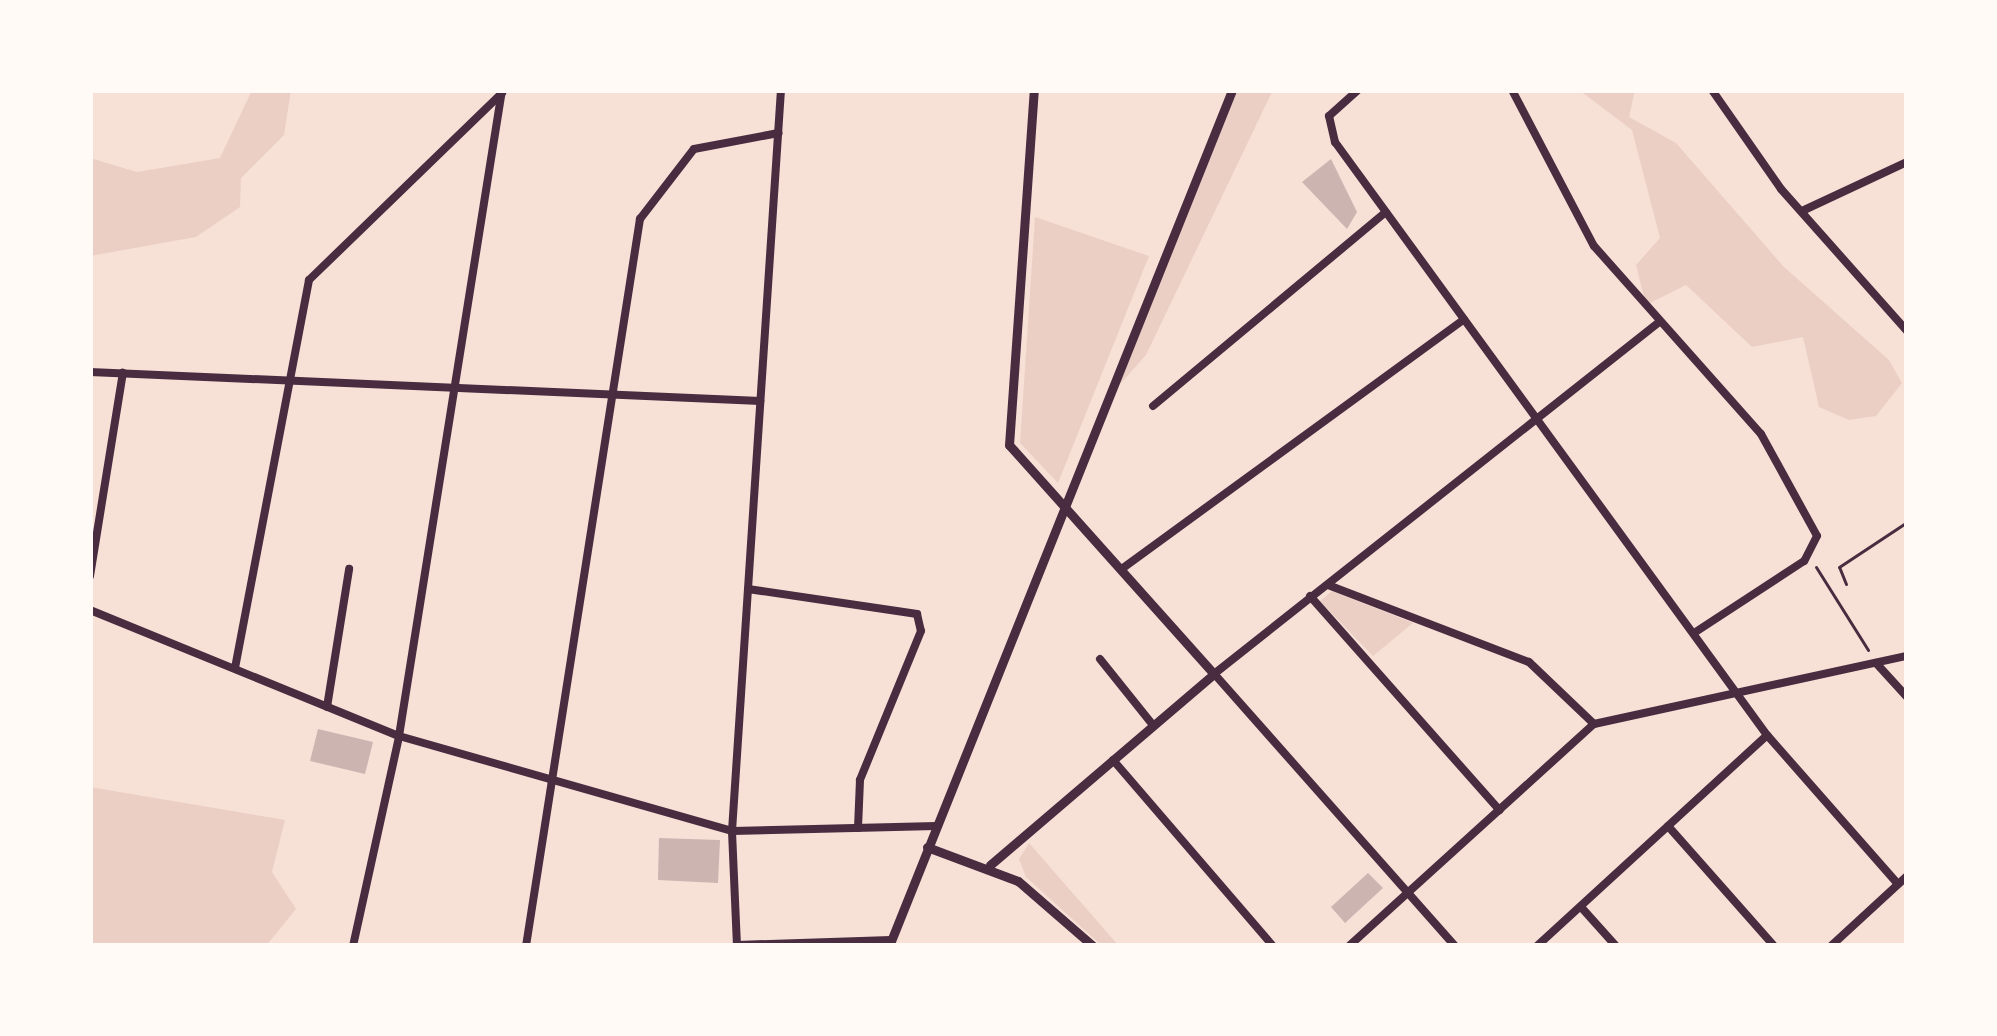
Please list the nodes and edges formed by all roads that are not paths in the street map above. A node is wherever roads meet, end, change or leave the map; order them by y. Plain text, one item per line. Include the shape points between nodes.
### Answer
1 (781, 90) edge
2 (1034, 90) edge
3 (1232, 90) edge
4 (1358, 90) edge
5 (1512, 90) edge
6 (1712, 90) edge
7 (503, 91) edge
8 (779, 133) junction
9 (1907, 163) edge
10 (1802, 211) junction
11 (1387, 212) junction
12 (1463, 319) junction
13 (1659, 322) junction
14 (1907, 331) edge
15 (90, 372) edge
16 (123, 373) junction
17 (292, 381) junction
18 (455, 388) junction
19 (611, 399) junction
20 (760, 401) junction
21 (1154, 406) dead end
22 (1537, 415) junction
23 (1065, 500) junction
24 (1123, 568) junction
25 (349, 569) dead end
26 (90, 576) edge
27 (1326, 584) junction
28 (748, 589) junction
29 (1310, 596) junction
30 (90, 610) edge
31 (1694, 633) junction
32 (1907, 656) edge
33 (1100, 659) dead end
34 (1875, 662) junction
35 (235, 668) junction
36 (1214, 674) junction
37 (1739, 693) junction
38 (1907, 698) edge
39 (327, 707) junction
40 (1152, 724) junction
41 (1594, 724) junction
42 (1767, 735) junction
43 (399, 736) junction
44 (1112, 759) junction
45 (548, 779) junction
46 (1499, 810) junction
47 (935, 826) junction
48 (1668, 826) junction
49 (857, 829) junction
50 (732, 831) junction
51 (927, 847) junction
52 (989, 866) junction
53 (1907, 876) edge
54 (1898, 884) junction
55 (1408, 894) junction
56 (1580, 907) junction
57 (890, 943) edge
58 (353, 946) edge
59 (526, 946) edge
60 (737, 946) edge
61 (1093, 946) edge
62 (1273, 946) edge
63 (1349, 946) edge
64 (1455, 946) edge
65 (1538, 946) edge
66 (1616, 946) edge
67 (1774, 946) edge
68 (1831, 946) edge

1 - 8 street
2 - 23 main road via 1008,437 1016,460
3 - 23 main road
4 - 11 street via 1329,116
5 - 13 street via 1594,245
6 - 10 street
7 - 17 street via 327,255 309,280
7 - 18 street
8 - 19 street via 694,149 642,215
8 - 20 street
9 - 10 street
10 - 14 street
11 - 12 street
11 - 21 street
12 - 22 street
12 - 24 street
13 - 22 street
13 - 31 street via 1790,475 1816,547
15 - 16 street
16 - 17 street
16 - 26 street
17 - 18 street
17 - 35 street
18 - 19 street
18 - 43 street
19 - 20 street
19 - 45 street
20 - 28 street
22 - 27 street
22 - 31 street
23 - 24 main road
23 - 47 main road
24 - 36 main road
25 - 39 street
27 - 29 street
27 - 41 street via 1529,662
28 - 49 street via 901,604 920,620 860,780
28 - 50 street
29 - 36 street
29 - 46 street
30 - 35 street
31 - 37 street
32 - 34 street
33 - 40 street
34 - 37 street
34 - 38 street
35 - 39 street
36 - 40 main road
36 - 55 street
37 - 41 street
37 - 42 street
39 - 43 street
40 - 44 main road
41 - 46 street
42 - 48 street
42 - 54 street
43 - 45 street
43 - 58 street
44 - 52 main road
44 - 62 street
45 - 50 street
45 - 59 street
46 - 55 street
47 - 49 street
47 - 51 main road
48 - 56 street
48 - 67 street
49 - 50 street
50 - 60 street
51 - 52 main road
51 - 57 main road
52 - 61 main road
53 - 54 street
54 - 68 street
55 - 63 street
55 - 64 street
56 - 65 street
56 - 66 street
57 - 60 street

